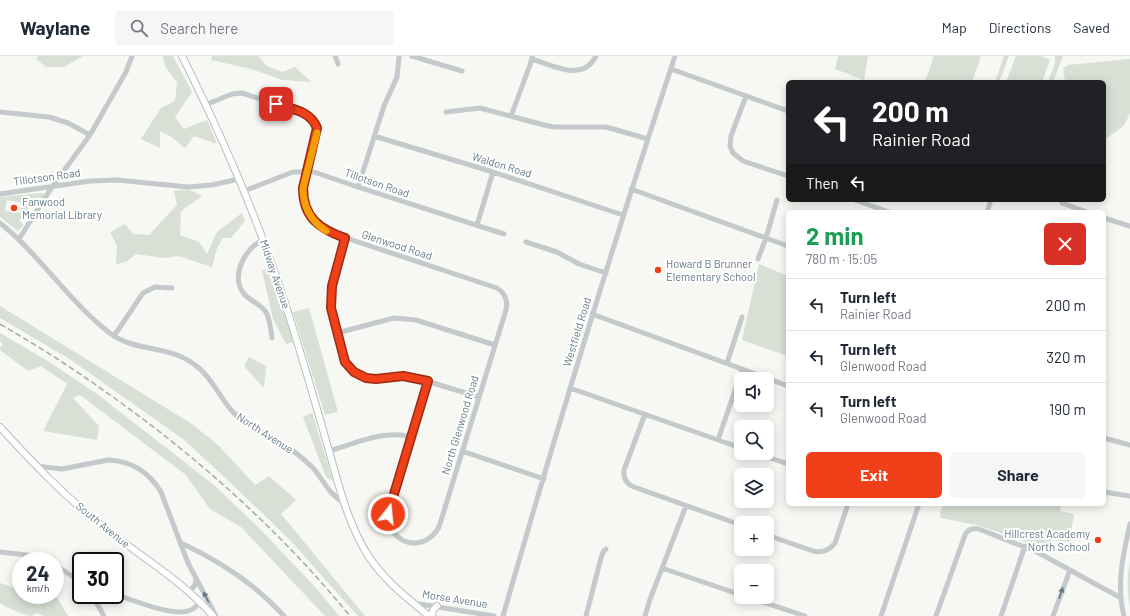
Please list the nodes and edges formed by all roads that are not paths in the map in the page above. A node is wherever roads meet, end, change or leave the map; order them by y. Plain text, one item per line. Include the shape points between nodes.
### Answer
1 (132, 56) edge
2 (182, 56) edge
3 (335, 56) edge
4 (399, 56) edge
5 (412, 56) edge
6 (596, 56) edge
7 (675, 56) edge
8 (532, 57) edge
9 (338, 64) dead end
10 (671, 69) junction
11 (462, 71) dead end
12 (746, 96) junction
13 (206, 105) junction
14 (786, 110) edge
15 (0, 112) edge
16 (446, 112) dead end
17 (511, 116) junction
18 (90, 134) junction
19 (374, 136) junction
20 (648, 139) junction
21 (307, 171) junction
22 (493, 172) junction
23 (786, 175) edge
24 (239, 179) junction
25 (52, 187) junction
26 (358, 187) junction
27 (631, 189) junction
28 (244, 191) junction
29 (0, 194) edge
30 (777, 200) dead end
31 (861, 202) edge
32 (1062, 203) dead end
33 (883, 210) edge
34 (1081, 210) edge
35 (623, 215) junction
36 (1106, 219) edge
37 (0, 223) edge
38 (476, 225) junction
39 (1130, 226) edge
40 (504, 234) dead end
41 (345, 238) junction
42 (766, 238) junction
43 (19, 239) junction
44 (263, 240) junction
45 (526, 242) dead end
46 (786, 245) edge
47 (758, 259) dead end
48 (606, 273) junction
49 (172, 288) dead end
50 (504, 294) joint
51 (592, 314) junction
52 (742, 317) dead end
53 (337, 333) junction
54 (114, 336) junction
55 (272, 338) dead end
56 (495, 345) junction
57 (728, 363) junction
58 (742, 370) junction
59 (428, 381) junction
60 (786, 385) edge
61 (570, 388) junction
62 (479, 397) junction
63 (645, 414) junction
64 (0, 427) edge
65 (411, 437) junction
66 (1106, 438) edge
67 (718, 440) junction
68 (1130, 444) edge
69 (734, 446) edge
70 (329, 451) junction
71 (462, 451) junction
72 (774, 459) edge
73 (786, 463) edge
74 (37, 466) junction
75 (544, 479) junction
76 (1106, 492) edge
77 (1130, 496) edge
78 (344, 502) junction
79 (686, 506) junction
80 (847, 506) edge
81 (918, 506) edge
82 (734, 523) edge
83 (1130, 524) edge
84 (774, 537) edge
85 (181, 543) junction
86 (1025, 546) junction
87 (606, 549) dead end
88 (0, 552) edge
89 (12, 553) edge
90 (662, 568) junction
91 (1070, 570) junction
92 (196, 577) junction
93 (189, 592) junction
94 (734, 593) edge
95 (124, 597) edge
96 (1121, 598) junction
97 (200, 602) junction
98 (413, 603) junction
99 (97, 604) edge
100 (769, 604) edge
101 (437, 606) junction
102 (176, 612) junction
103 (104, 616) edge
104 (184, 616) edge
105 (215, 616) edge
106 (284, 616) edge
107 (429, 616) edge
108 (432, 616) edge
109 (494, 616) edge
110 (503, 616) edge
111 (586, 616) edge
112 (645, 616) edge
113 (805, 616) edge
114 (880, 616) edge
115 (936, 616) edge
116 (1001, 616) edge
117 (1053, 616) edge
118 (1124, 616) edge

1 - 18 street via 126,72
2 - 13 main road, Midway Avenue
3 - 9 street
4 - 19 street via 397,77
5 - 11 street
6 - 8 street via 586,68 578,71
7 - 10 street, Westfield Road
8 - 17 street
10 - 12 street
10 - 20 street, Westfield Road
12 - 14 street
12 - 23 street via 731,136 730,146 733,153 743,161
13 - 21 street, Glenwood Road via 232,94 242,93 307,114 317,128
13 - 24 main road, Midway Avenue
15 - 18 street via 49,117
16 - 17 street via 480,108
17 - 20 street via 554,127 606,127
18 - 25 street
19 - 22 street, Waldon Road
19 - 26 street
20 - 27 street, Westfield Road
21 - 26 street, Tillotson Road via 324,174
21 - 28 street, Tillotson Road via 287,174
21 - 41 street, Glenwood Road via 303,193 310,215 323,228
22 - 35 street, Waldon Road
22 - 38 street
24 - 25 street, Tillotson Road via 188,187 104,180
24 - 28 main road, Midway Avenue
25 - 29 street, Tillotson Road
25 - 43 street
26 - 38 street, Tillotson Road
27 - 35 street, Westfield Road
27 - 42 street
28 - 44 main road, Midway Avenue
30 - 42 street
31 - 33 street
32 - 34 street
35 - 48 street, Westfield Road
36 - 39 street
37 - 43 street, North Avenue
38 - 40 street, Tillotson Road
41 - 50 street, Glenwood Road via 497,288
41 - 53 street via 331,296
42 - 46 street
42 - 47 street
43 - 54 street, North Avenue via 57,282
44 - 55 street via 252,247 243,261 238,279 244,294 260,305 267,314
44 - 70 main road, Midway Avenue via 297,338
45 - 48 street via 558,252 579,264
48 - 51 street, Westfield Road
49 - 54 street via 155,287 143,293
50 - 56 street, North Glenwood Road via 507,307
51 - 57 street
51 - 61 street, Westfield Road
52 - 57 street
53 - 56 street via 384,319 403,318
53 - 59 street via 345,362 356,374 369,378 403,376
54 - 78 street, North Avenue via 129,343 176,354 193,363 237,416 294,452 312,467 336,499
56 - 62 street, North Glenwood Road
57 - 58 street
58 - 60 street
58 - 67 street
59 - 62 street
59 - 65 street
61 - 63 street
61 - 75 street, Westfield Road
62 - 71 street, North Glenwood Road
63 - 67 street
63 - 79 street via 624,470 624,479 632,486
64 - 74 main road, South Avenue
65 - 70 street via 377,437
65 - 71 street, North Glenwood Road via 388,514 392,530 402,540 415,543 426,541 437,532
66 - 68 street
67 - 69 street
70 - 78 main road, Midway Avenue
71 - 75 street
72 - 73 street
74 - 85 street via 62,469 114,460 136,467 158,487
74 - 93 main road, South Avenue via 79,507
75 - 110 street, Westfield Road
76 - 77 street
78 - 98 main road, North Avenue via 355,531 369,556 391,583
79 - 82 street
79 - 90 street
80 - 84 street via 835,543 825,551 813,551
81 - 114 street
83 - 96 street via 1121,566
85 - 92 street via 188,564
85 - 106 street via 231,570 254,587
86 - 91 street
86 - 115 street via 979,529 966,532
86 - 116 street
87 - 111 street via 601,558
88 - 89 street
90 - 94 street
90 - 112 street
91 - 96 street
117 -> 91 street
92 - 93 street via 195,585
105 -> 92 street
93 - 97 main road, South Avenue
95 - 102 street
96 - 118 street
97 - 102 street via 192,610
97 - 105 main road, South Avenue
98 - 101 street, Morse Avenue
98 - 107 main road, North Avenue
99 - 103 street
100 - 113 street
101 - 108 main road
101 - 109 street, Morse Avenue
102 - 104 street

